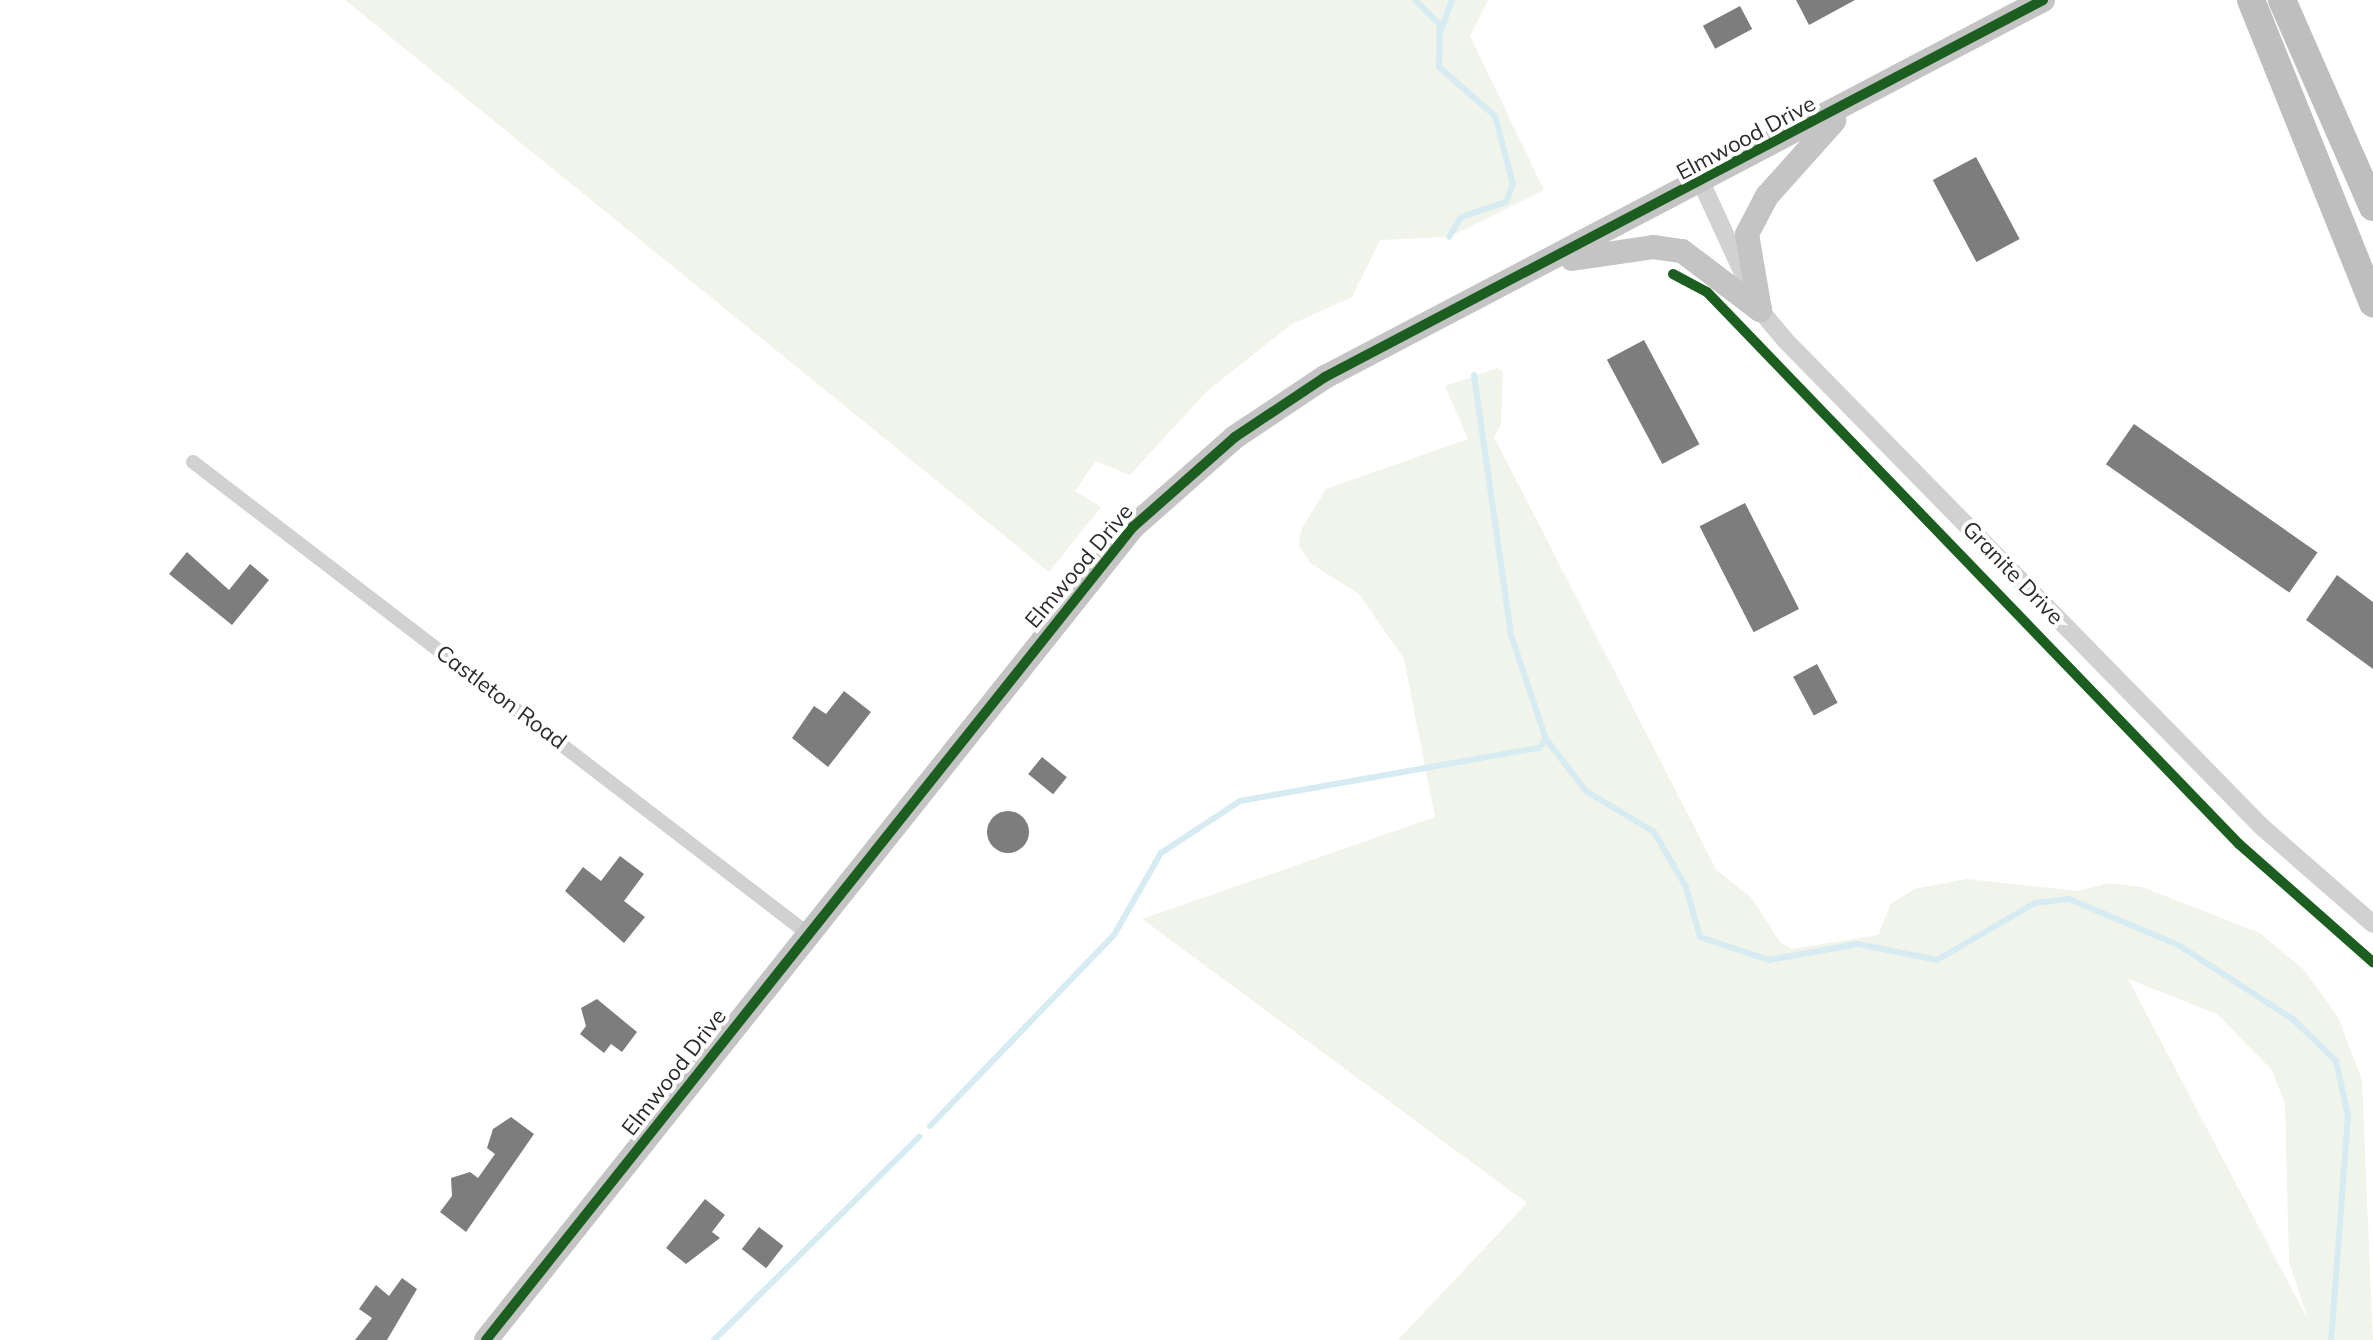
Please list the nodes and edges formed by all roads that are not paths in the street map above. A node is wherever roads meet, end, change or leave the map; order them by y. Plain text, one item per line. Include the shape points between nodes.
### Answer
1 (2043, 0) edge
2 (2251, 0) edge
3 (2282, 0) edge
4 (1849, 106) junction
5 (1702, 184) junction
6 (2373, 207) edge
7 (1555, 262) junction
8 (2373, 303) edge
9 (1760, 310) junction
10 (193, 462) dead end
11 (2373, 924) edge
12 (807, 933) junction
13 (486, 1340) edge

1 - 4 main road, Elmwood Drive
2 - 8 highway
3 - 6 highway
4 - 5 main road, Elmwood Drive
4 - 9 main road via 1782,176 1750,225 1745,252
5 - 7 main road, Elmwood Drive
5 - 9 street, Granite Drive
7 - 9 main road via 1653,247 1682,251
7 - 12 main road, Elmwood Drive via 1325,377 1235,437 1133,527
9 - 11 street, Granite Drive via 2251,817
10 - 12 street, Castleton Road
12 - 13 main road, Elmwood Drive

